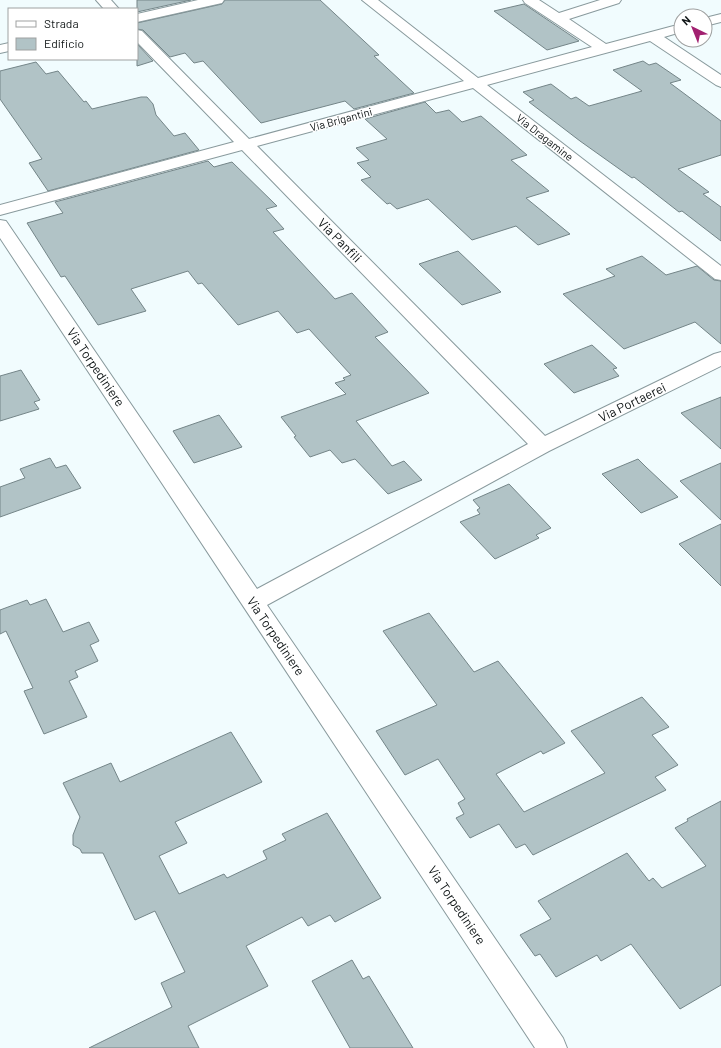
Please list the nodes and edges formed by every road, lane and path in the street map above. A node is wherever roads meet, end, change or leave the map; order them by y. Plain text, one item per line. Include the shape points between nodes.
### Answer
1 (103, 0) edge
2 (217, 0) edge
3 (369, 0) edge
4 (530, 0) edge
5 (614, 0) edge
6 (111, 8) edge
7 (138, 18) edge
8 (559, 18) junction
9 (673, 30) edge
10 (138, 35) edge
11 (653, 36) junction
12 (604, 49) junction
13 (721, 82) edge
14 (476, 83) junction
15 (246, 145) junction
16 (0, 210) edge
17 (0, 225) edge
18 (721, 275) edge
19 (721, 358) edge
20 (542, 446) junction
21 (253, 602) junction
22 (552, 1048) edge

1 - 6 street
2 - 7 street
3 - 14 street, Via Dragamine
4 - 8 street
5 - 8 street
8 - 12 street
9 - 11 street, Via Brigantini
10 - 15 street, Via Panfili
11 - 12 street, Via Brigantini
11 - 13 street
12 - 14 street, Via Brigantini
14 - 15 street, Via Brigantini
14 - 18 street, Via Dragamine
15 - 16 street, Via Brigantini
15 - 20 street, Via Panfili
17 - 21 street, Via Torpediniere
19 - 20 street, Via Portaerei
20 - 21 street, Via Portaerei
21 - 22 street, Via Torpediniere

